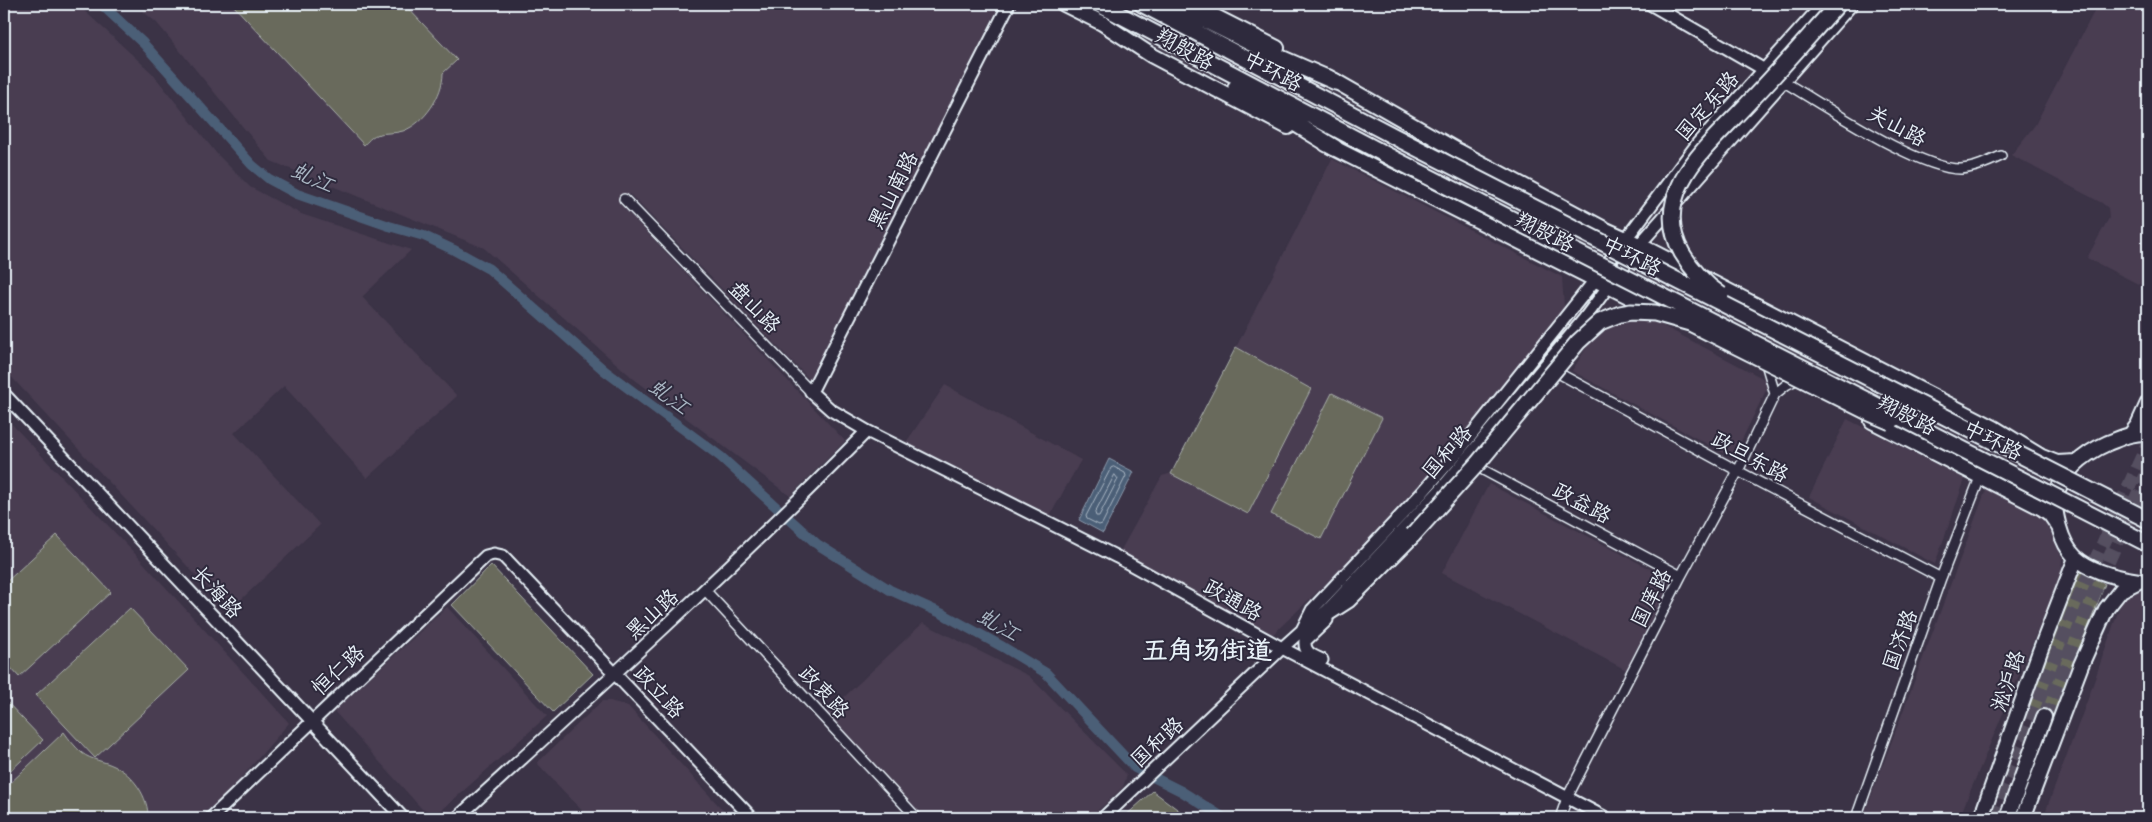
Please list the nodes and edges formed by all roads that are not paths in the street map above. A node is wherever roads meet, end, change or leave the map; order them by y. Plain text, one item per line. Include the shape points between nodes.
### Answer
1 (1009, 4) edge
2 (1064, 4) edge
3 (1142, 4) edge
4 (1173, 4) edge
5 (1190, 4) edge
6 (1650, 4) edge
7 (1823, 4) edge
8 (1838, 4) edge
9 (1852, 4) edge
10 (1104, 6) edge
11 (1765, 70) junction
12 (1336, 82) junction
13 (1784, 82) junction
14 (1335, 148) junction
15 (2001, 156) dead end
16 (624, 199) dead end
17 (1623, 242) junction
18 (1637, 248) junction
19 (1595, 280) junction
20 (1609, 286) junction
21 (1544, 365) junction
22 (1767, 367) junction
23 (1794, 381) junction
24 (811, 392) junction
25 (4, 394) edge
26 (1775, 394) junction
27 (2148, 403) edge
28 (867, 431) junction
29 (2148, 433) edge
30 (2131, 434) junction
31 (1995, 442) junction
32 (1466, 460) junction
33 (1986, 461) junction
34 (2076, 462) junction
35 (1738, 471) junction
36 (1981, 475) junction
37 (2148, 520) edge
38 (2059, 527) junction
39 (2148, 544) edge
40 (494, 554) joint
41 (2076, 558) junction
42 (1681, 576) junction
43 (1941, 578) junction
44 (2144, 581) edge
45 (705, 590) junction
46 (1348, 600) junction
47 (1320, 618) junction
48 (1301, 631) junction
49 (1282, 648) junction
50 (616, 673) junction
51 (1383, 700) junction
52 (2044, 717) tunnel mouth
53 (312, 720) junction
54 (1567, 798) junction
55 (211, 818) edge
56 (403, 818) edge
57 (457, 818) edge
58 (752, 818) edge
59 (917, 818) edge
60 (1103, 818) edge
61 (1560, 818) edge
62 (1606, 818) edge
63 (1856, 818) edge
64 (1981, 818) edge
65 (2007, 818) edge
66 (2023, 818) edge

1 - 24 street, 黑山南路
2 - 14 main road, 翔殷路 via 1102,23 1151,55
3 - 31 highway, 中环路, bridge
4 - 12 highway
5 - 12 main road, 翔殷路
6 - 11 street
7 - 11 street, 国定东路
8 - 31 highway, bridge via 1693,163 1676,191 1671,216 1675,238 1694,270 1727,298
9 - 13 street
10 - 14 highway
10 - 33 highway, 中环路, bridge via 1392,158
11 - 13 street
11 - 17 street, 国定东路 via 1698,143
12 - 17 main road, 翔殷路
13 - 15 street, 关山路 via 1888,143 1938,166 1968,168
13 - 18 street, 国和路
14 - 19 main road, 翔殷路
16 - 24 street, 盘山路
17 - 18 main road, 翔殷路
17 - 19 street, 国定东路
18 - 20 street, 国和路
18 - 34 main road, 翔殷路 via 1760,320 1903,393 2056,463
19 - 20 main road, 翔殷路
19 - 48 street, 国和路 via 1422,493 1312,610
20 - 21 street, 国和路
20 - 22 main road, 翔殷路
21 - 32 street, 国和路
21 - 35 street, 政旦东路
22 - 23 main road, 翔殷路
22 - 26 street
23 - 26 street, 国庠路
23 - 36 main road, 翔殷路
24 - 28 street, 盘山路 via 831,410
25 - 53 street, 长海路
26 - 35 street, 国庠路
27 - 30 main road
28 - 45 street, 黑山路
28 - 49 street, 政通路 via 1117,557
29 - 30 main road
30 - 34 main road via 2101,446
31 - 37 highway, 中环路, bridge
32 - 42 street, 政益路
32 - 47 street, 国和路
33 - 39 highway, 中环路, bridge
33 - 46 highway, bridge via 1870,413 1690,322 1655,313 1620,314 1600,322 1578,342 1478,463
34 - 38 main road via 2064,478 2055,501
35 - 42 street, 国庠路
35 - 43 street, 政旦东路
36 - 38 main road, 翔殷路 via 2042,508
36 - 43 street, 国济路
38 - 41 main road
40 - 50 street, 政立路 via 504,556
40 - 53 street, 恒仁路 via 486,556
41 - 44 main road via 2103,572
41 - 64 main road, 淞沪路
42 - 54 street, 国庠路
43 - 63 street, 国济路
44 - 66 main road via 2121,590 2106,608
45 - 50 street, 黑山路
45 - 59 street, 政衷路
46 - 47 highway
46 - 51 street via 1305,641 1304,648 1375,690
47 - 48 street, 国和路
48 - 49 street, 国和路
49 - 51 street, 政通路
49 - 60 street, 国和路
50 - 57 street, 黑山路
50 - 58 street, 政立路
51 - 54 street, 政通路
52 - 65 main road
53 - 55 street, 恒仁路
53 - 56 street, 长海路
54 - 61 street, 国庠路
54 - 62 street, 政通路

